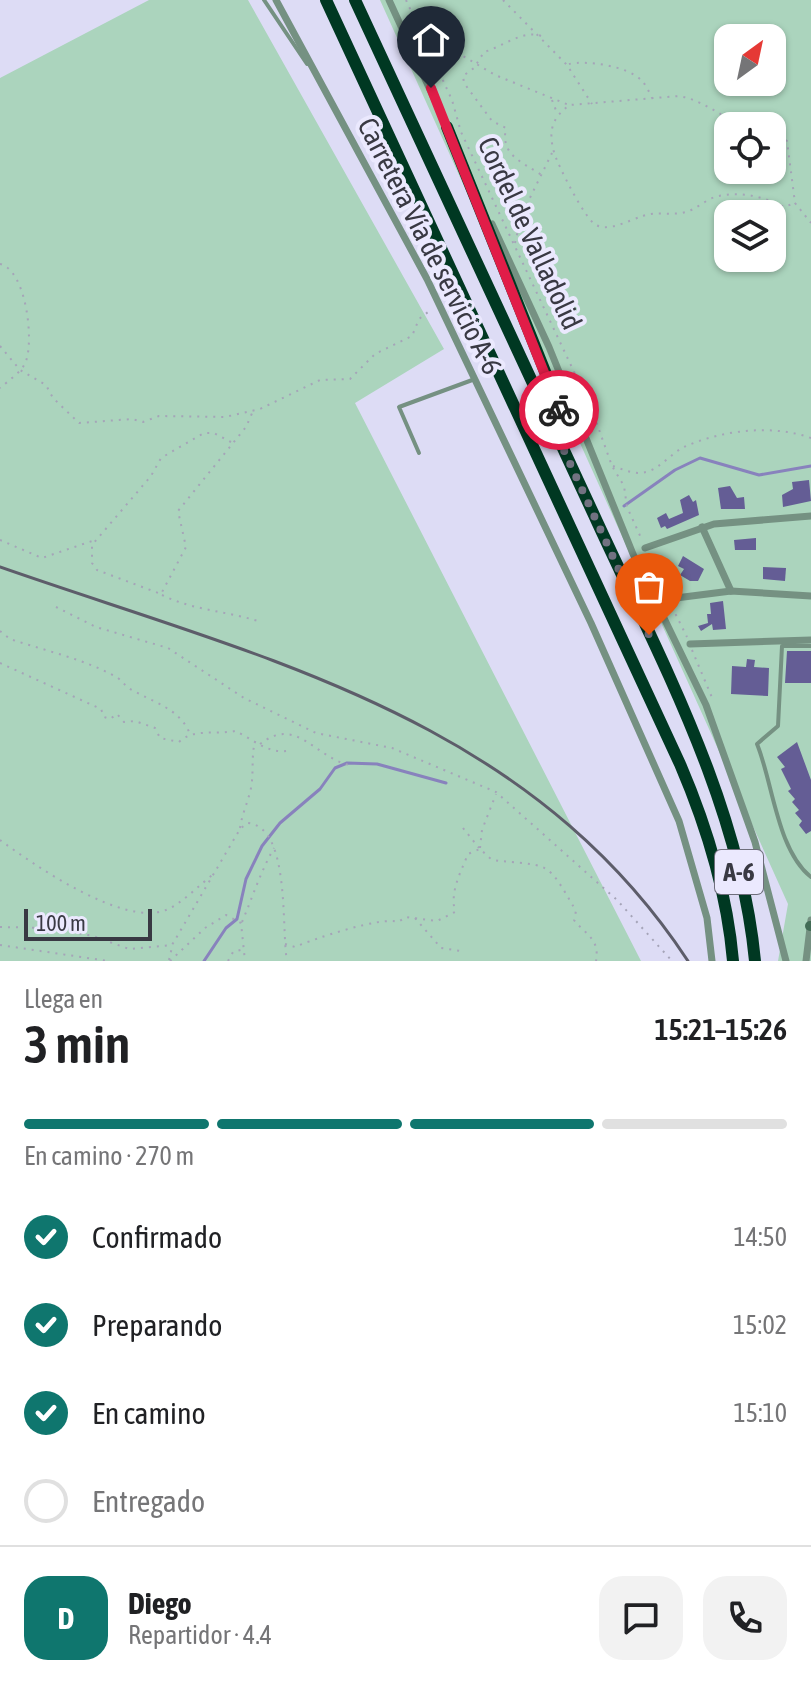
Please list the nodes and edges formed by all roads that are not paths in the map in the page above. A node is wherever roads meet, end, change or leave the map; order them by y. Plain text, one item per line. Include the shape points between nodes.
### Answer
1 (264, 0) edge
2 (276, 0) edge
3 (326, 0) edge
4 (355, 0) edge
5 (389, 0) edge
6 (319, 82) junction
7 (447, 127) junction
8 (475, 379) junction
9 (561, 444) junction
10 (419, 453) dead end
11 (811, 516) edge
12 (702, 527) junction
13 (645, 548) road end
14 (731, 591) junction
15 (811, 596) edge
16 (668, 599) road end
17 (811, 640) edge
18 (690, 644) road end
19 (811, 646) edge
20 (811, 877) edge
21 (811, 924) edge
22 (712, 961) edge
23 (733, 961) edge
24 (755, 961) edge
25 (786, 961) edge
26 (806, 961) edge

1 - 6 lane
2 - 6 street, Carretera Vía de servicio A-6
3 - 23 highway, A-6 via 680,764 714,859
4 - 9 highway, A-6
5 - 7 street
6 - 8 street, Carretera Vía de servicio A-6
7 - 9 highway via 554,394 565,427
7 - 25 street via 549,347 633,554 706,705 755,842
8 - 10 lane via 399,407
8 - 22 street, Carretera Vía de servicio A-6 via 679,821 707,918
9 - 24 highway, A-6 via 714,785 735,851
11 - 12 street
12 - 13 street
12 - 14 street
14 - 15 street
14 - 16 street
17 - 18 street
19 - 20 lane via 782,646 778,726 757,744 770,775 771,801 797,864
21 - 26 street

